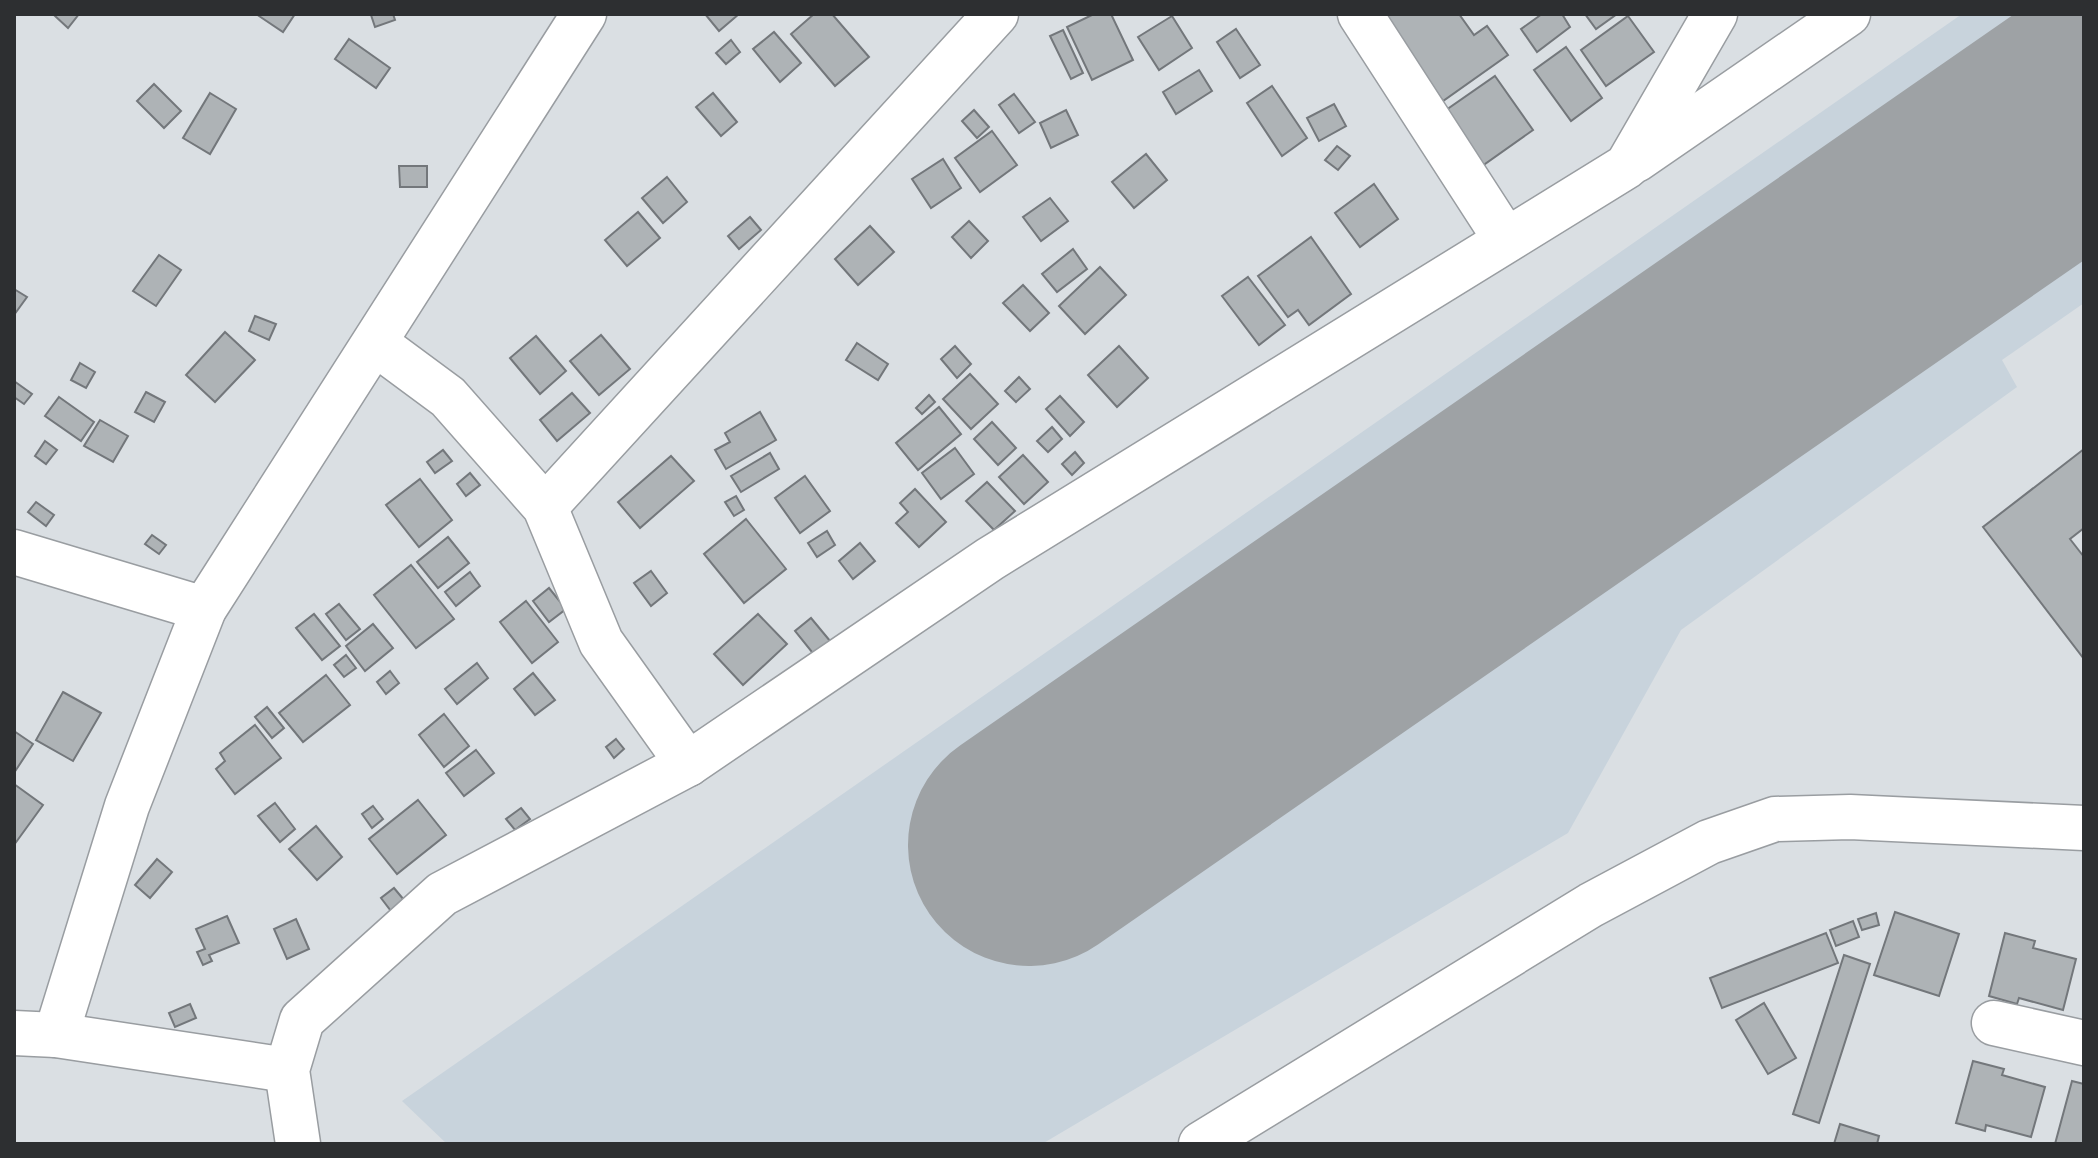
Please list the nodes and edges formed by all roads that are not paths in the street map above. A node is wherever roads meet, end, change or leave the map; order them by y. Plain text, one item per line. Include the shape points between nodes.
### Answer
1 (584, 14) edge
2 (996, 14) edge
3 (1360, 14) edge
4 (1715, 14) edge
5 (1848, 14) edge
6 (1627, 166) junction
7 (1506, 240) junction
8 (375, 343) junction
9 (545, 507) junction
10 (14, 552) edge
11 (204, 609) junction
12 (688, 764) junction
13 (2084, 828) edge
14 (1994, 1023) dead end
15 (35, 1034) edge
16 (2084, 1043) edge
17 (287, 1070) junction
18 (298, 1144) edge
19 (1201, 1144) edge

1 - 8 street
2 - 9 street
3 - 7 street
4 - 6 street
5 - 6 street
6 - 7 street
7 - 12 street via 990,559
8 - 9 street via 448,397
8 - 11 street
9 - 12 street via 601,642
10 - 11 street
11 - 15 street
12 - 17 street via 442,894 302,1020
13 - 19 street via 1850,817 1775,819 1709,842 1591,905
14 - 16 street
15 - 17 street
17 - 18 street

